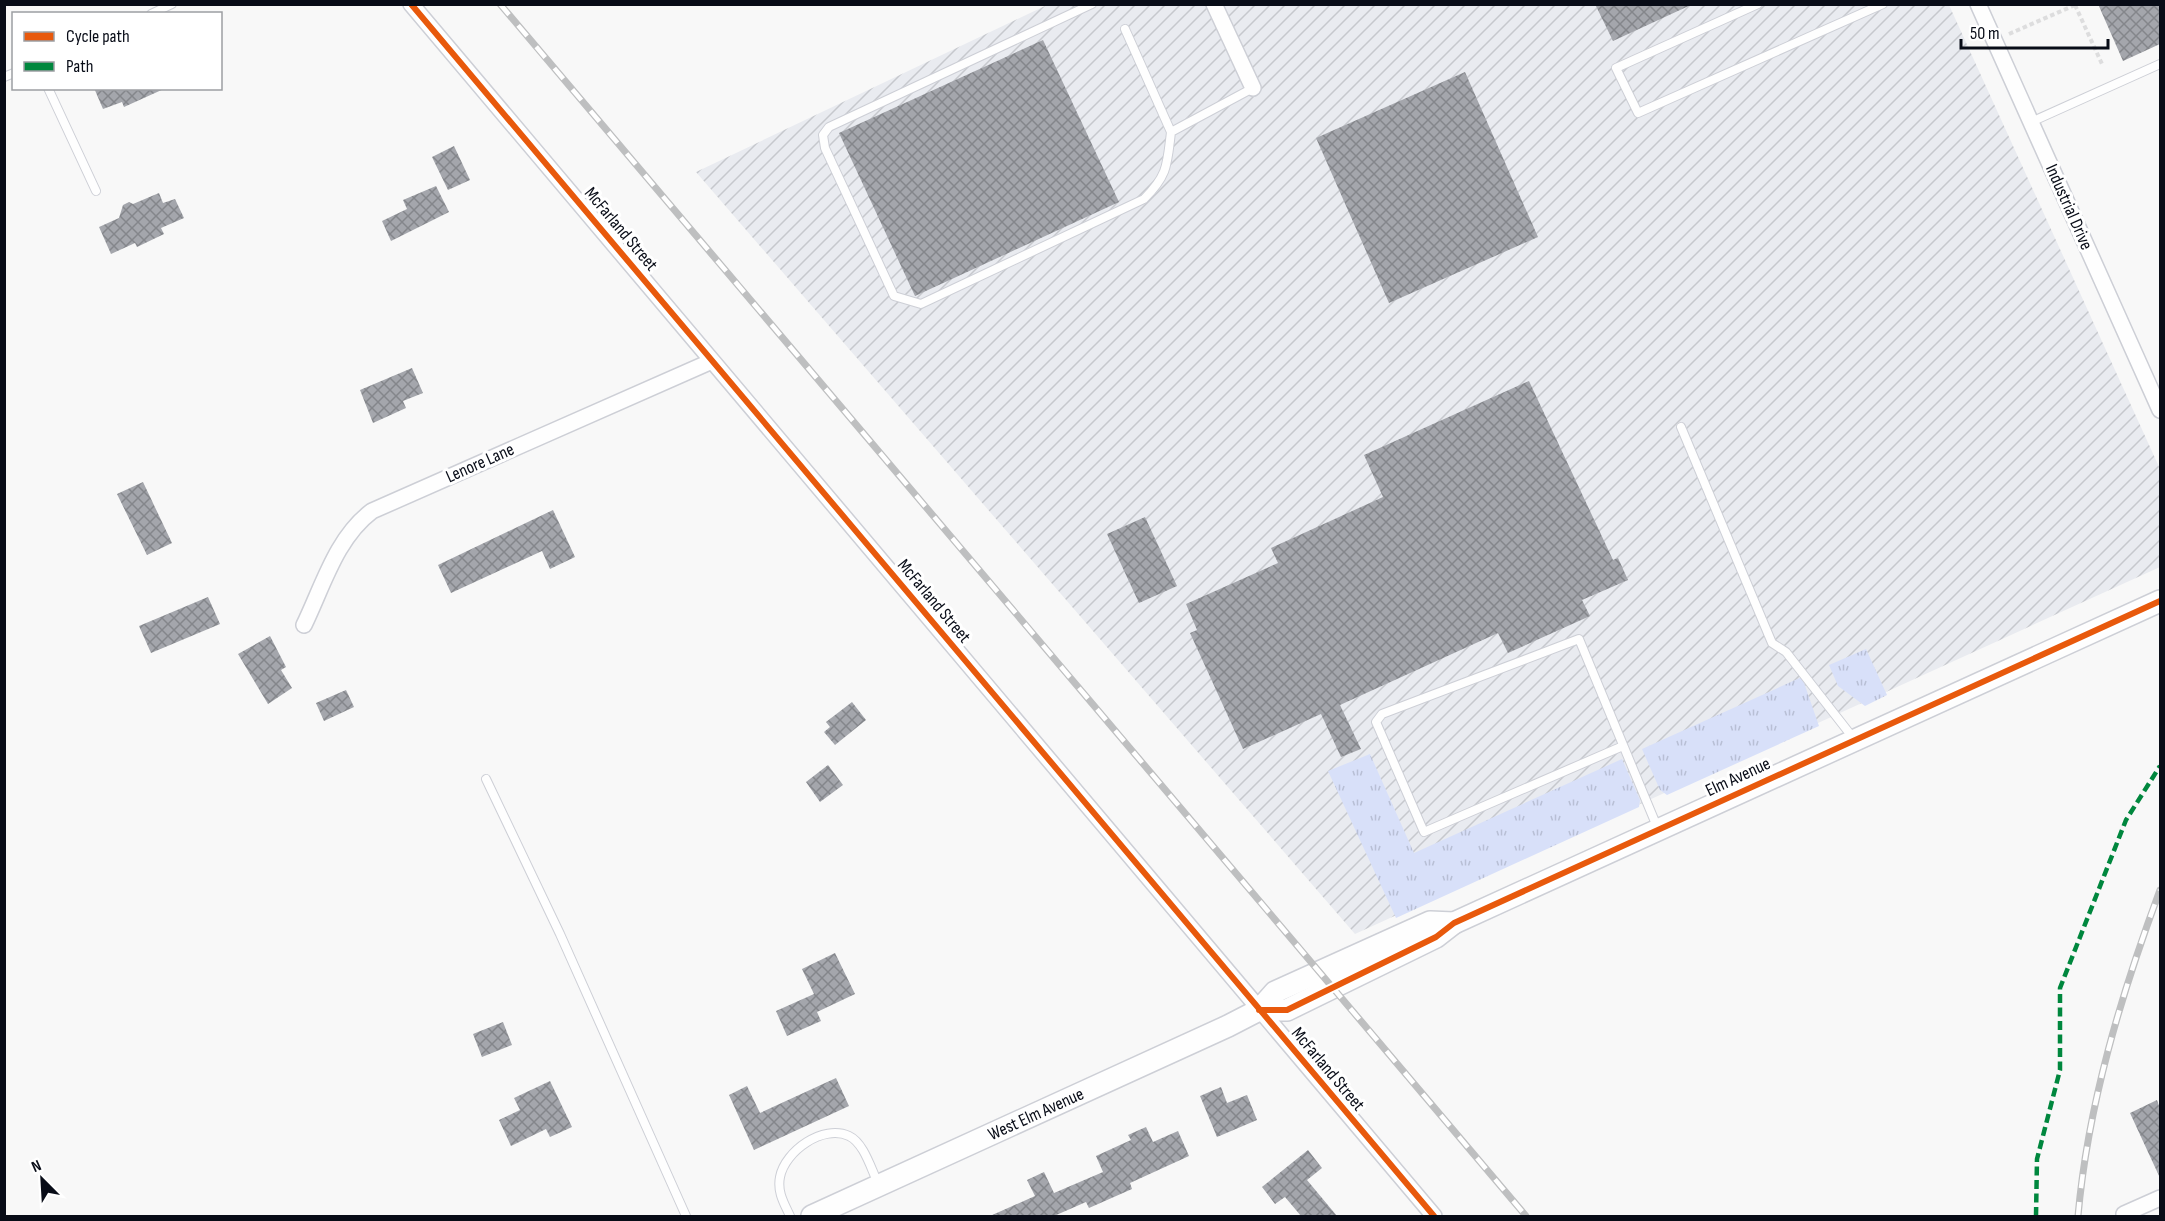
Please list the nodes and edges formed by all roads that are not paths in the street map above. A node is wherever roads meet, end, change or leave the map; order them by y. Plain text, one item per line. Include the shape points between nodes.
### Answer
1 (172, 4) edge
2 (411, 4) edge
3 (1092, 4) edge
4 (1214, 4) edge
5 (1758, 4) edge
6 (1883, 4) edge
7 (1978, 4) edge
8 (155, 12) edge
9 (1125, 29) dead end
10 (2160, 64) edge
11 (1253, 88) joint
12 (49, 90) edge
13 (2031, 122) junction
14 (1171, 132) junction
15 (96, 191) dead end
16 (712, 361) junction
17 (2160, 410) edge
18 (1681, 427) dead end
19 (2160, 601) edge
20 (304, 625) dead end
21 (1856, 740) junction
22 (1623, 746) junction
23 (486, 779) dead end
24 (1658, 831) junction
25 (1325, 980) joint
26 (1259, 1010) junction
27 (879, 1185) junction
28 (2160, 1198) edge
29 (2124, 1214) dead end
30 (686, 1216) edge
31 (790, 1216) edge
32 (812, 1216) edge
33 (1434, 1216) edge

1 - 8 lane
2 - 16 street, McFarland Street
3 - 14 lane via 829,127 823,135 825,148 894,296 921,304 1144,200 1161,183
4 - 11 street
5 - 6 lane via 1616,68 1638,113
7 - 13 street, Industrial Drive
9 - 14 lane
10 - 13 lane
11 - 14 lane
12 - 15 lane
13 - 17 street, Industrial Drive
16 - 20 street, Lenore Lane via 372,511 345,538
16 - 26 street, McFarland Street
18 - 21 lane via 1772,643 1786,652
19 - 21 street, Elm Avenue
21 - 24 street, Elm Avenue
22 - 22 lane via 1579,639 1382,714 1376,722 1424,831
22 - 24 lane
23 - 30 lane
24 - 25 street, Elm Avenue via 1454,924 1436,937
25 - 26 street, West Elm Avenue via 1287,1010
26 - 27 street, West Elm Avenue
26 - 33 street, McFarland Street
27 - 31 lane via 860,1147 850,1136 831,1132 798,1149 784,1164 780,1195
27 - 32 street, West Elm Avenue
28 - 29 street

